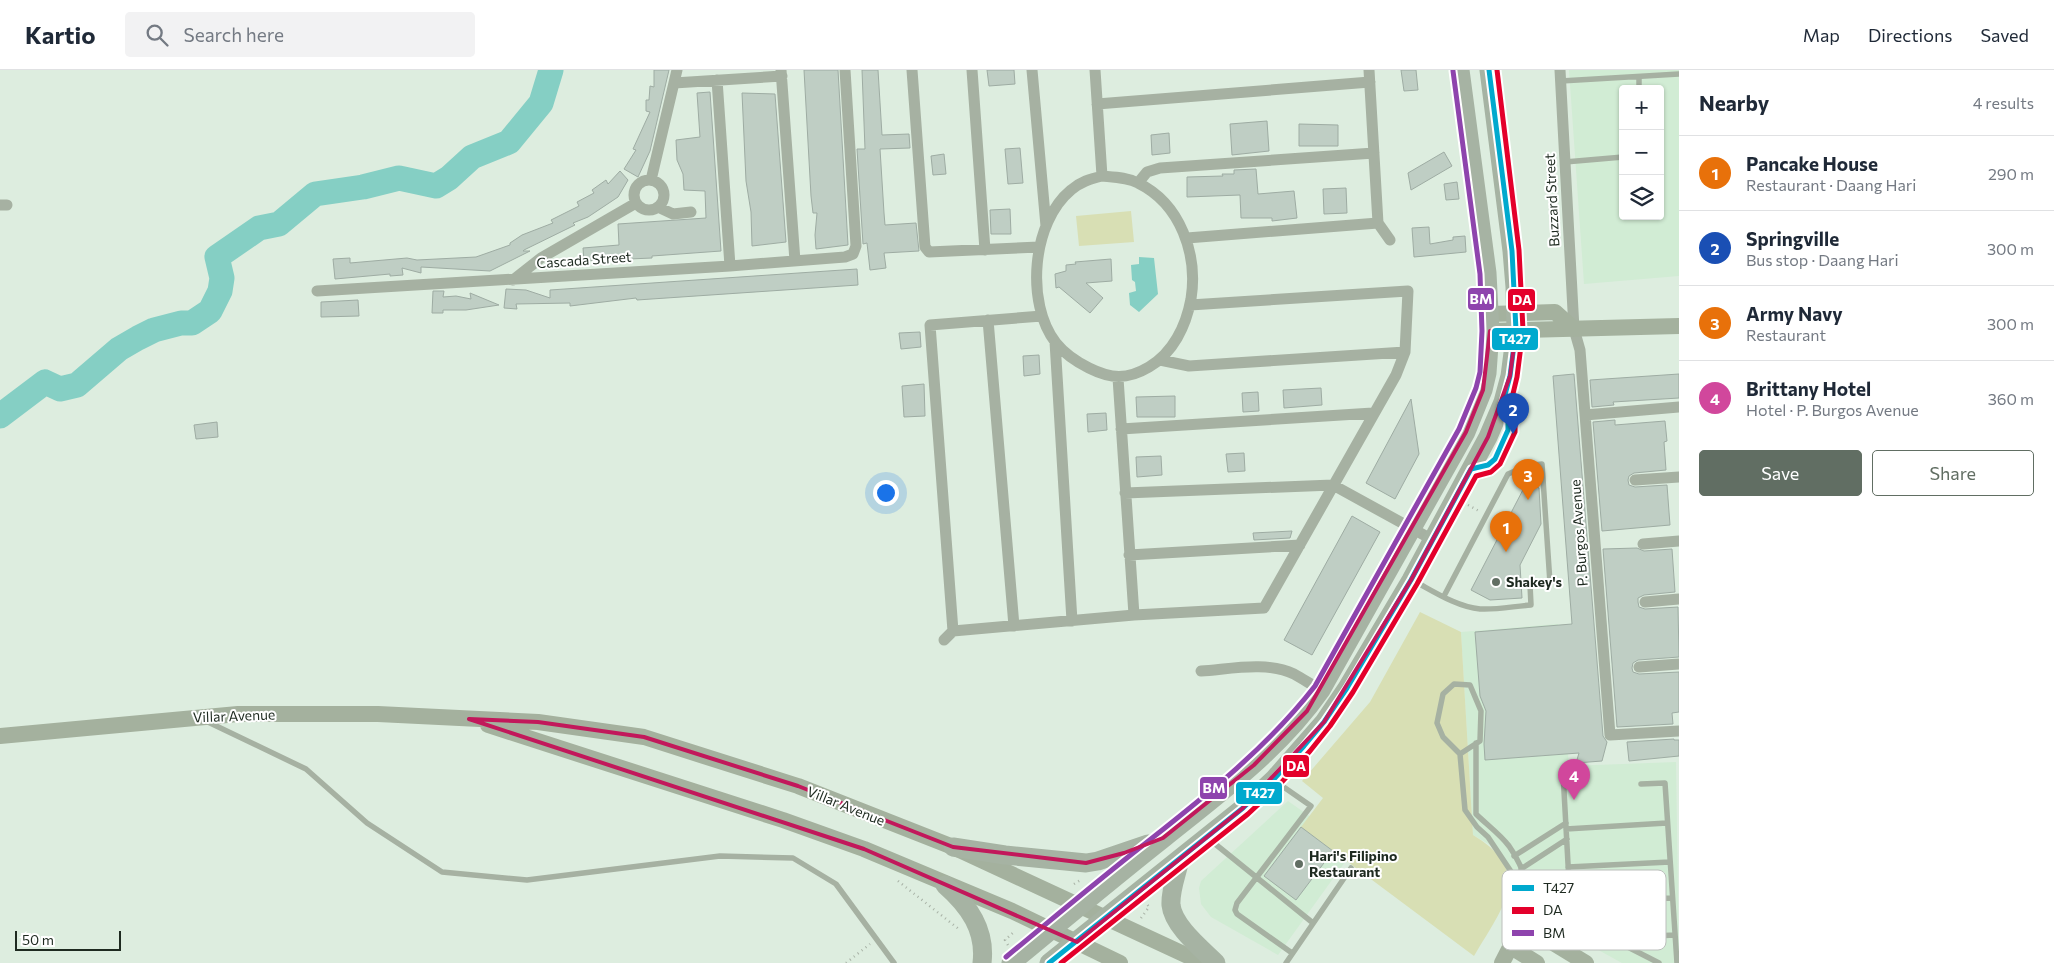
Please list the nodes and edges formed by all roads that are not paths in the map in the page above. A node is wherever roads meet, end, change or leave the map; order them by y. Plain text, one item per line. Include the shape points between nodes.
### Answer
1 (677, 70) edge
2 (845, 70) edge
3 (912, 70) edge
4 (972, 70) edge
5 (1032, 70) edge
6 (1095, 70) edge
7 (1460, 70) edge
8 (1489, 70) edge
9 (781, 73) edge
10 (1679, 74) edge
11 (1370, 76) edge
12 (1561, 76) edge
13 (1639, 78) junction
14 (717, 80) junction
15 (674, 83) junction
16 (1639, 85) edge
17 (1097, 104) junction
18 (1374, 153) junction
19 (1619, 157) edge
20 (1565, 162) junction
21 (1102, 176) junction
22 (651, 180) junction
23 (1138, 183) junction
24 (636, 204) junction
25 (658, 208) junction
26 (691, 212) dead end
27 (1378, 223) junction
28 (1046, 226) junction
29 (1187, 238) junction
30 (1390, 240) dead end
31 (1039, 247) junction
32 (985, 250) junction
33 (796, 261) junction
34 (730, 266) junction
35 (512, 280) junction
36 (317, 291) dead end
37 (1190, 305) junction
38 (1042, 316) junction
39 (988, 320) junction
40 (1516, 322) junction
41 (1490, 323) junction
42 (1679, 326) edge
43 (1574, 329) junction
44 (1055, 342) junction
45 (1405, 352) junction
46 (1160, 360) junction
47 (1118, 378) junction
48 (1679, 407) edge
49 (1373, 413) junction
50 (1585, 415) junction
51 (1121, 429) junction
52 (1679, 477) edge
53 (1635, 480) dead end
54 (1333, 485) junction
55 (1125, 493) junction
56 (1412, 529) junction
57 (1433, 540) junction
58 (1679, 541) edge
59 (1642, 544) dead end
60 (1300, 545) junction
61 (1129, 555) junction
62 (1411, 580) junction
63 (1444, 596) junction
64 (1679, 599) edge
65 (1645, 602) dead end
66 (1134, 616) junction
67 (1072, 621) junction
68 (1014, 626) junction
69 (953, 631) junction
70 (944, 640) dead end
71 (1679, 664) edge
72 (1639, 667) dead end
73 (1201, 671) dead end
74 (1321, 690) junction
75 (198, 717) junction
76 (469, 720) junction
77 (1679, 731) edge
78 (0, 736) edge
79 (1476, 743) junction
80 (1460, 754) junction
81 (1563, 773) dead end
82 (1274, 779) junction
83 (1641, 784) dead end
84 (1668, 823) junction
85 (1566, 826) junction
86 (1163, 838) junction
87 (1207, 838) junction
88 (1567, 839) junction
89 (953, 847) junction
90 (1514, 856) junction
91 (1180, 859) junction
92 (1670, 862) junction
93 (1568, 867) junction
94 (1351, 868) dead end
95 (1520, 869) joint
96 (1510, 870) edge
97 (1568, 870) edge
98 (1258, 878) junction
99 (945, 885) junction
100 (1666, 898) edge
101 (1672, 898) junction
102 (1080, 905) junction
103 (1106, 918) junction
104 (1313, 923) junction
105 (1051, 929) junction
106 (1675, 934) junction
107 (1666, 935) edge
108 (1077, 942) junction
109 (1509, 950) edge
110 (1516, 950) edge
111 (1564, 950) edge
112 (1634, 950) edge
113 (1292, 953) junction
114 (1010, 955) edge
115 (894, 963) edge
116 (982, 963) edge
117 (1049, 963) edge
118 (1120, 963) edge
119 (1203, 963) edge
120 (1216, 963) edge
121 (1286, 963) edge
122 (1502, 963) edge
123 (1537, 963) edge
124 (1586, 963) edge
125 (1659, 963) edge
126 (1677, 963) edge

1 - 15 street
2 - 33 street, Cascada Street via 856,246 852,254 845,257
3 - 32 street via 925,246 928,252 934,253
4 - 32 street
5 - 28 street
6 - 17 street
7 - 41 main road via 1486,264
8 - 40 main road via 1512,251
9 - 14 street
9 - 33 street
10 - 13 lane
11 - 17 street
11 - 18 street
12 - 13 lane
12 - 20 street, Buzzard Street
13 - 16 lane
14 - 15 street
14 - 34 street
15 - 22 street
17 - 21 street
18 - 23 street via 1160,168 1147,172
18 - 27 street
19 - 20 lane
20 - 43 street, Buzzard Street
21 - 23 street via 1122,177
21 - 28 street via 1083,181 1071,190 1057,204
22 - 24 street via 642,182 635,189
22 - 25 street via 660,185 664,194
23 - 29 street via 1176,217
24 - 25 street via 649,210
24 - 35 street via 541,258
25 - 26 street via 673,214
27 - 29 street
27 - 30 street
28 - 31 street
29 - 37 street via 1192,274
31 - 32 street
31 - 38 street via 1037,284
33 - 34 street, Cascada Street
34 - 35 street, Cascada Street
35 - 36 street, Cascada Street
37 - 45 street via 1408,291
37 - 46 street via 1181,332
38 - 39 street
38 - 44 street
39 - 68 street
39 - 69 street via 930,325
40 - 41 street
40 - 43 street
40 - 57 main road via 1512,368 1503,402
41 - 56 main road via 1486,373 1476,411
42 - 43 street
43 - 50 street, P. Burgos Avenue via 1580,350
44 - 47 street via 1079,363
44 - 67 street
45 - 46 street via 1189,366
45 - 49 street via 1396,375
46 - 47 street via 1138,373
47 - 51 street
48 - 50 street
49 - 51 street
49 - 54 street
50 - 77 street, P. Burgos Avenue via 1610,734
51 - 55 street
52 - 53 street
54 - 55 street
54 - 56 street
54 - 60 street
55 - 61 street
56 - 57 street
56 - 74 main road
57 - 62 main road
58 - 59 street
60 - 61 street
60 - 66 street via 1264,608
61 - 66 street
62 - 63 lane
62 - 82 main road via 1324,722
63 - 63 lane via 1508,474 1542,464 1550,583 1530,585 1532,605 1479,609
64 - 65 street
66 - 67 street
67 - 68 street
68 - 69 street
69 - 70 street
71 - 72 street
73 - 74 street via 1279,669
74 - 86 main road via 1291,729 1254,765
75 - 76 street, Villar Avenue via 378,714
75 - 78 street, Villar Avenue
75 - 115 lane via 306,769 367,823 442,872 527,880 720,856 793,858 836,884
76 - 89 street, Villar Avenue via 538,722 644,737 798,786
76 - 99 street, Villar Avenue via 783,820 864,849
79 - 80 lane
79 - 80 lane via 1480,741 1481,711 1475,693 1470,684 1454,684 1443,694 1437,723 1443,737
79 - 90 lane via 1476,814 1508,845
80 - 96 lane via 1465,810
81 - 85 lane
82 - 87 main road
82 - 98 lane via 1311,806
83 - 84 lane via 1665,783
84 - 85 lane
84 - 92 lane
85 - 88 lane
85 - 90 lane
86 - 89 main road via 1086,864
86 - 102 main road
87 - 91 main road
87 - 98 lane
88 - 93 lane
88 - 95 lane
89 - 102 street, Villar Avenue
90 - 95 lane
91 - 103 main road
91 - 120 main road via 1171,894 1173,916
92 - 93 lane
92 - 101 lane
93 - 97 lane
94 - 104 lane
98 - 104 lane
98 - 113 lane via 1235,910
99 - 105 street, Villar Avenue
99 - 116 main road via 969,910 978,926
100 - 101 lane
101 - 106 lane
102 - 103 street, Villar Avenue
102 - 105 main road
103 - 108 main road
103 - 119 street, Villar Avenue
104 - 113 lane
105 - 108 street, Villar Avenue
105 - 114 main road
106 - 107 lane
106 - 126 lane
108 - 117 main road
108 - 118 street, Villar Avenue
109 - 122 street
110 - 123 street
111 - 124 street
112 - 125 lane
113 - 121 lane

